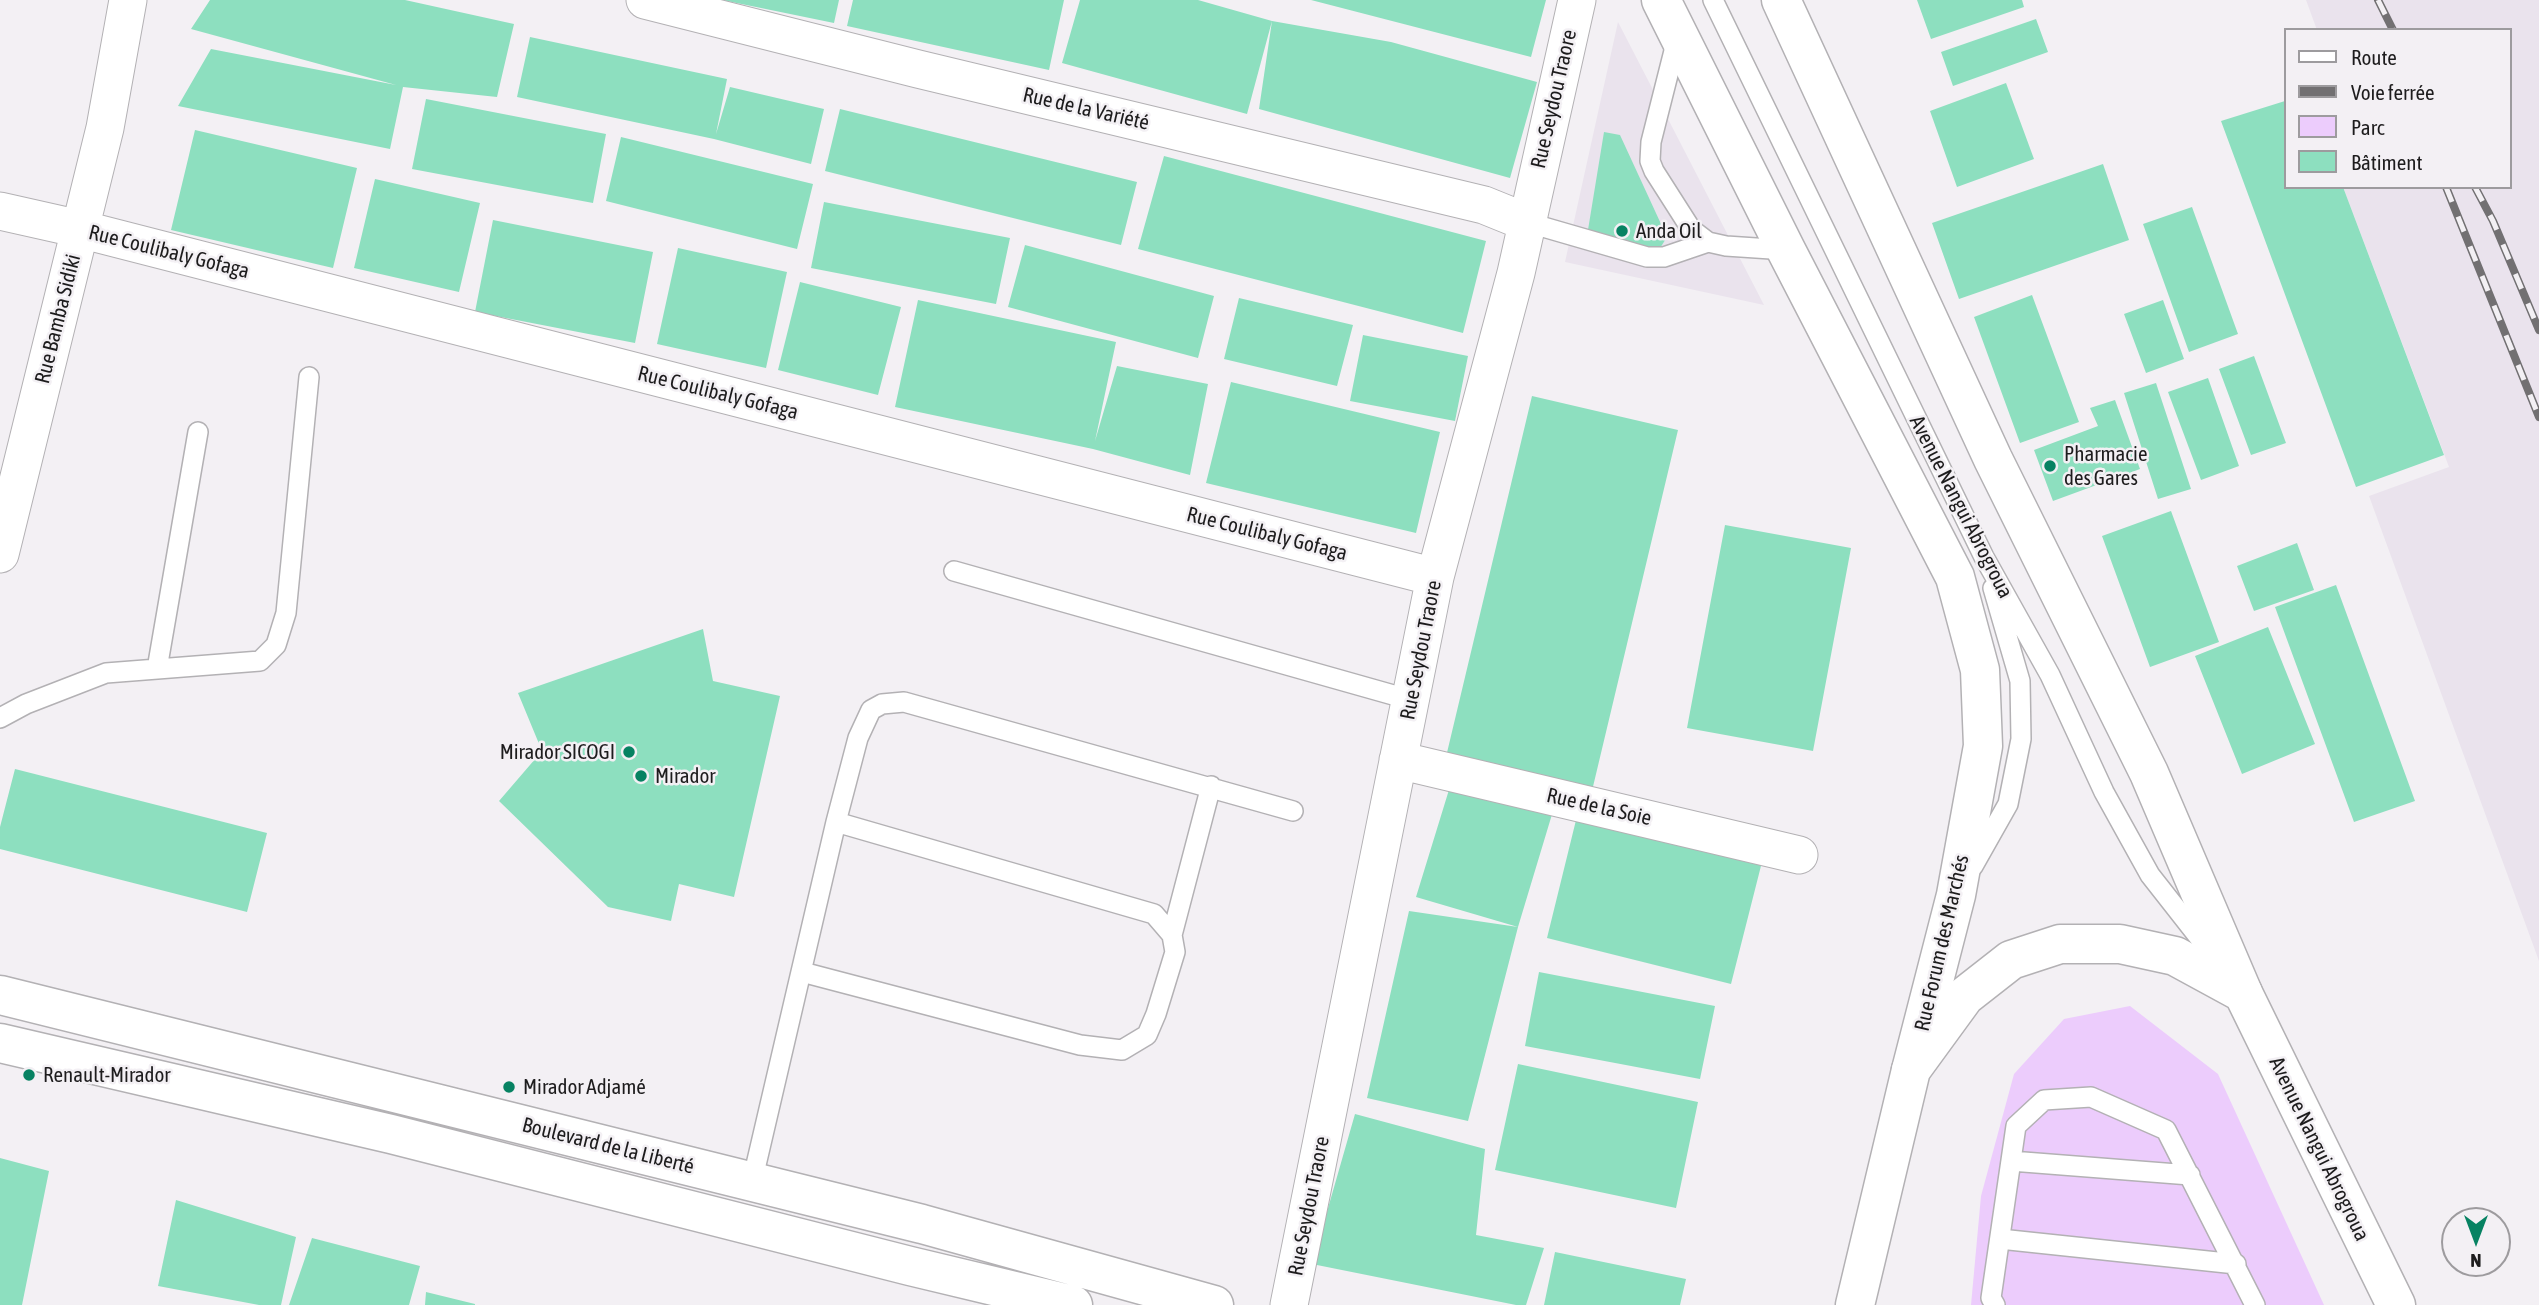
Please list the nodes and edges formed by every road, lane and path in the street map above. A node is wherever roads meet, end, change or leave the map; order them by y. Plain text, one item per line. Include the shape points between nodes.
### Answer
1 (128, 0) edge
2 (645, 0) edge
3 (1577, 0) edge
4 (1661, 0) edge
5 (1713, 0) edge
6 (1781, 0) edge
7 (1678, 35) junction
8 (0, 211) edge
9 (1526, 222) junction
10 (80, 229) junction
11 (1708, 242) junction
12 (1786, 250) junction
13 (309, 377) dead end
14 (198, 432) dead end
15 (0, 554) edge
16 (1969, 567) junction
17 (954, 571) dead end
18 (1435, 577) junction
19 (157, 669) junction
20 (1410, 700) junction
21 (0, 718) edge
22 (1398, 760) junction
23 (1211, 786) junction
24 (1293, 811) dead end
25 (836, 822) junction
26 (1799, 855) dead end
27 (1172, 935) junction
28 (802, 972) junction
29 (2243, 993) junction
30 (0, 995) edge
31 (0, 1043) edge
32 (1911, 1070) junction
33 (2011, 1161) junction
34 (2190, 1175) junction
35 (752, 1182) junction
36 (2000, 1239) junction
37 (2236, 1264) junction
38 (1073, 1305) edge
39 (1214, 1305) edge
40 (1289, 1305) edge
41 (1854, 1305) edge
42 (1995, 1305) edge
43 (2255, 1305) edge
44 (2396, 1305) edge

1 - 10 street, Rue Bamba Sidiki via 105,128
2 - 9 street, Rue de la Variété via 1484,205
3 - 9 street, Rue Seydou Traore
4 - 7 street, Avenue Nangui Abrogroua
5 - 16 lane, Avenue Nangui Abrogroua
6 - 29 street, Avenue Nangui Abrogroua via 1993,459 2149,773
7 - 11 lane via 1650,161 1691,229
7 - 12 street, Avenue Nangui Abrogroua
8 - 10 street, Rue Coulibaly Gofaga
9 - 11 lane via 1647,257 1664,257
9 - 18 street, Rue Seydou Traore
10 - 15 street, Rue Bamba Sidiki
10 - 18 street, Rue Coulibaly Gofaga
11 - 12 lane
12 - 16 street, Avenue Nangui Abrogroua
13 - 19 lane via 286,614 276,645 260,661
14 - 19 lane
16 - 29 lane, Avenue Nangui Abrogroua via 2050,675 2104,792 2150,875
16 - 32 street, Rue Forum des Marchés via 1983,746 1956,895
17 - 20 lane
18 - 20 street, Rue Seydou Traore
19 - 21 lane via 106,673
20 - 22 street, Rue Seydou Traore
22 - 26 street, Rue de la Soie
22 - 40 street, Rue Seydou Traore
23 - 24 lane
23 - 25 lane via 904,702 882,704 871,710 858,738
23 - 27 lane
25 - 27 lane via 1154,914
25 - 28 lane
27 - 28 lane via 1175,952 1147,1035 1122,1050 1080,1045
28 - 35 lane
29 - 32 street via 2175,956 2120,944 2060,944 2011,960 1965,996
29 - 44 street, Avenue Nangui Abrogroua
30 - 35 street, Boulevard de la Liberté
31 - 38 street, Boulevard de la Liberté via 391,1133
32 - 41 street, Rue Forum des Marchés
33 - 34 lane
33 - 34 lane via 2016,1126 2044,1100 2091,1097 2166,1130
33 - 36 lane
34 - 37 lane
35 - 39 street, Boulevard de la Liberté
36 - 37 lane
36 - 42 lane via 1991,1298
37 - 43 lane

